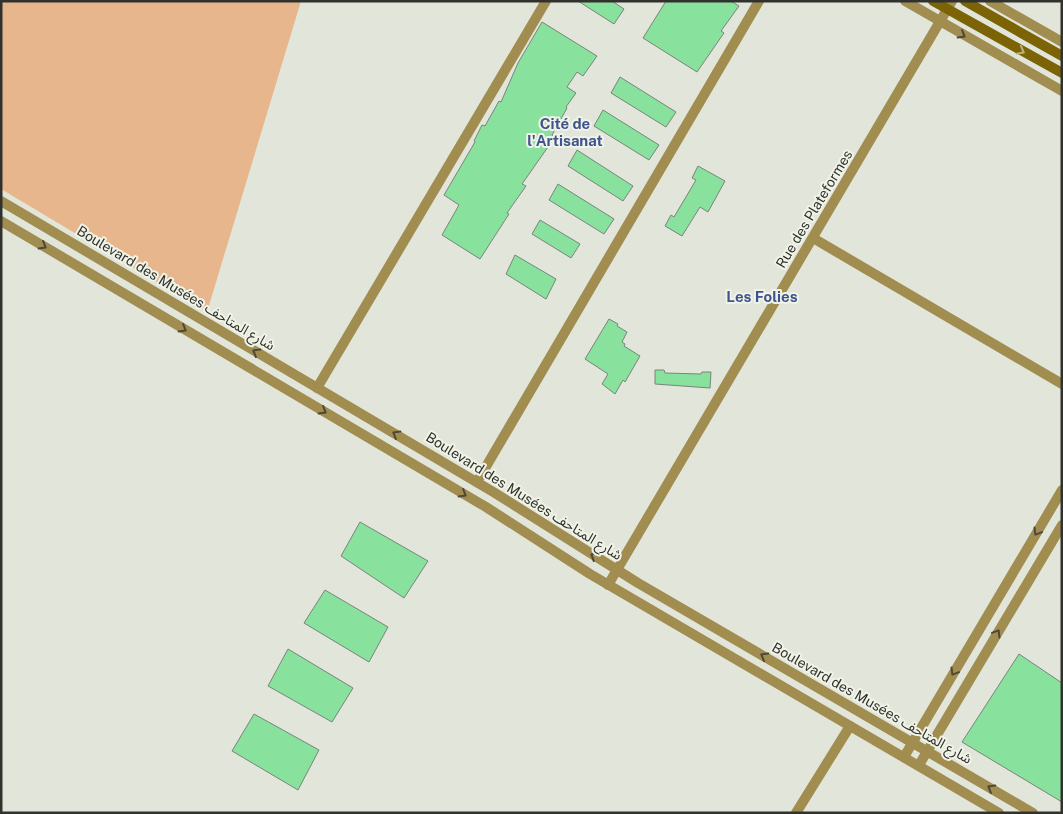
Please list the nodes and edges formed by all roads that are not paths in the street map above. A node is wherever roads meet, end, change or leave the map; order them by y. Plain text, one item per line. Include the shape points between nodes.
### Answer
1 (546, 1) edge
2 (759, 1) edge
3 (905, 1) edge
4 (933, 1) edge
5 (965, 1) edge
6 (990, 1) edge
7 (950, 5) edge
8 (940, 22) junction
9 (1062, 42) edge
10 (1062, 56) edge
11 (1062, 73) edge
12 (1062, 91) edge
13 (1, 202) edge
14 (1, 221) edge
15 (813, 238) junction
16 (1062, 384) edge
17 (317, 388) junction
18 (477, 482) junction
19 (1062, 490) edge
20 (1062, 525) edge
21 (616, 570) junction
22 (608, 585) junction
23 (850, 726) junction
24 (913, 742) junction
25 (928, 751) junction
26 (904, 757) junction
27 (919, 765) junction
28 (796, 813) edge
29 (999, 813) edge
30 (1033, 813) edge

1 - 17 street
2 - 18 street
3 - 8 street
4 - 7 main road
5 - 10 main road
6 - 9 street
7 - 8 street, Rue des Plateformes
7 -> 11 main road
8 -> 12 street
8 - 15 street, Rue des Plateformes
17 -> 13 street, Boulevard des Musées شارع المتاحف
14 -> 22 street via 486,507
15 - 16 street
15 - 21 street, Rue des Plateformes
18 -> 17 street, Boulevard des Musées شارع المتاحف
21 -> 18 street, Boulevard des Musées شارع المتاحف
19 -> 24 street
25 -> 20 street
21 - 22 street, Rue des Plateformes
24 -> 21 street, Boulevard des Musées شارع المتاحف
22 - 23 street
23 - 26 street
23 - 28 street
24 - 25 street, Boulevard des Musées شارع المتاحف
24 - 26 street
25 - 27 street
30 -> 25 street, Boulevard des Musées شارع المتاحف
26 - 27 street
27 - 29 street

